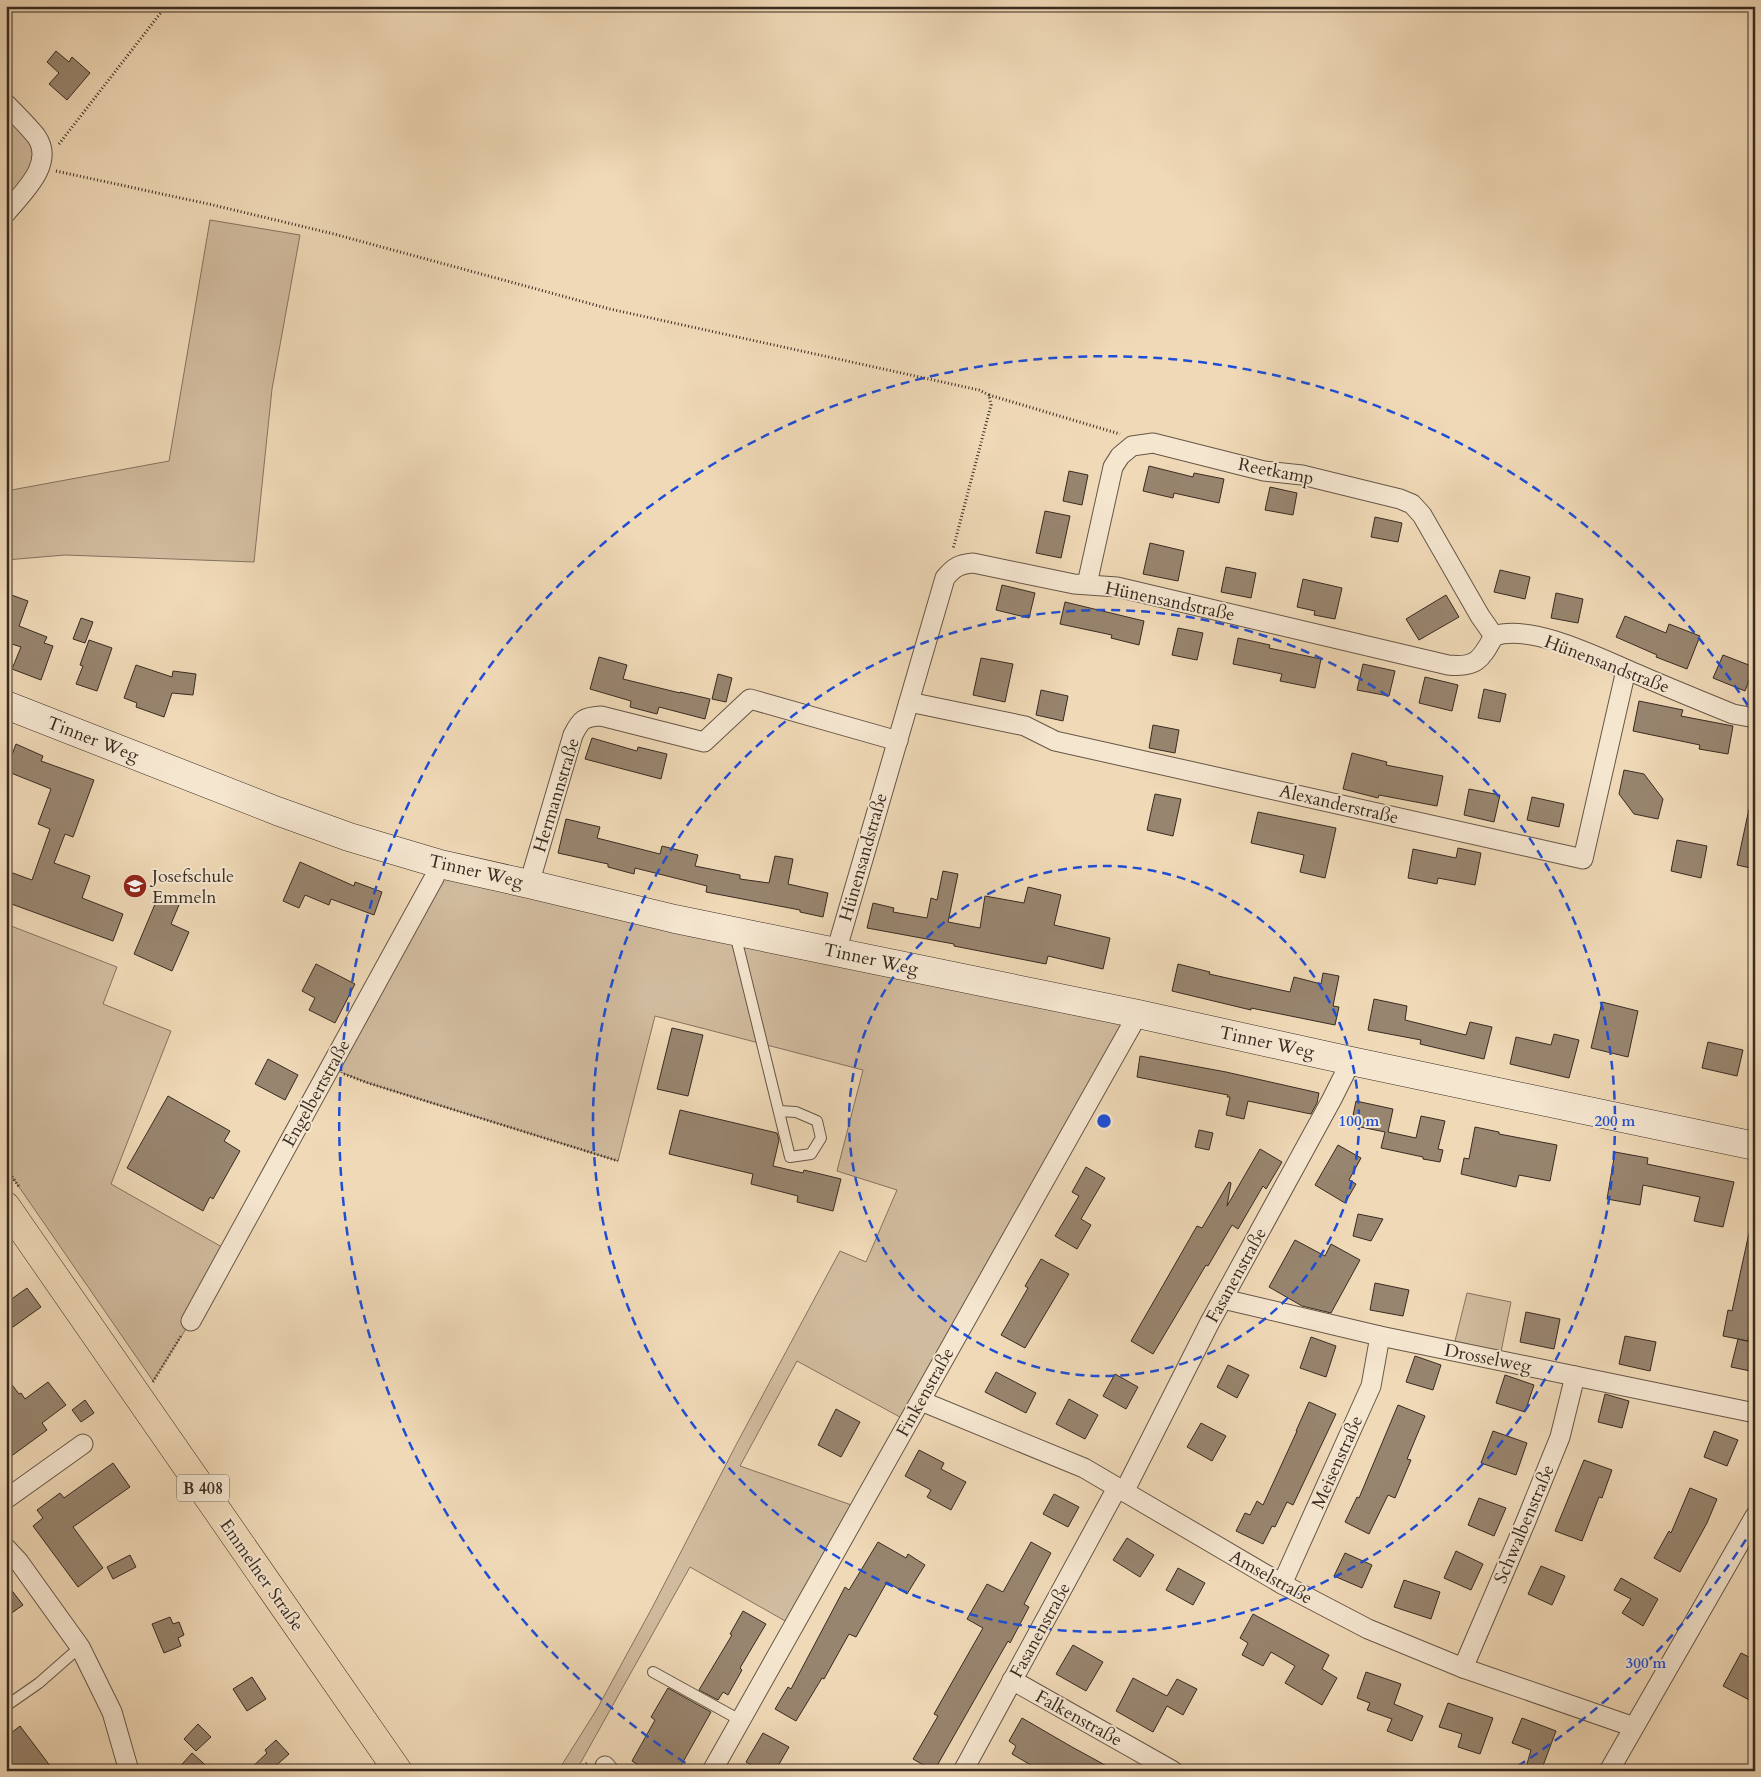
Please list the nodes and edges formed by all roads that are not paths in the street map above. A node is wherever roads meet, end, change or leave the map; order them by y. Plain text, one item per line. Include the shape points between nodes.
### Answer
1 (6, 104) edge
2 (6, 213) edge
3 (1086, 584) junction
4 (1494, 636) junction
5 (1626, 670) junction
6 (909, 702) junction
7 (6, 705) edge
8 (1755, 718) edge
9 (898, 740) junction
10 (440, 864) junction
11 (529, 884) junction
12 (739, 932) junction
13 (836, 952) junction
14 (1138, 1014) junction
15 (1350, 1061) junction
16 (779, 1111) junction
17 (1755, 1146) edge
18 (6, 1206) edge
19 (1223, 1299) junction
20 (191, 1321) road end
21 (1380, 1336) junction
22 (1575, 1376) junction
23 (921, 1401) junction
24 (1755, 1413) edge
25 (83, 1444) dead end
26 (1120, 1490) junction
27 (6, 1499) edge
28 (1755, 1516) edge
29 (6, 1548) edge
30 (1282, 1584) junction
31 (80, 1647) junction
32 (1463, 1668) junction
33 (652, 1672) dead end
34 (1012, 1680) junction
35 (6, 1706) edge
36 (740, 1720) junction
37 (1634, 1727) junction
38 (129, 1771) edge
39 (398, 1771) edge
40 (712, 1771) edge
41 (962, 1771) edge
42 (1173, 1771) edge
43 (1609, 1771) edge

1 - 2 street via 37,137 42,151 40,168
3 - 4 street, Hünensandstraße via 1117,587 1448,665 1475,663
3 - 4 street, Reetkamp via 1113,467 1132,446 1153,443 1264,471 1302,475 1412,504 1422,515
3 - 6 street, Hünensandstraße via 973,564 962,564 952,569 945,578
4 - 5 street, Hünensandstraße via 1518,633 1563,644
5 - 6 street, Alexanderstraße via 1583,859 1055,741 1025,726
5 - 8 street, Hünensandstraße via 1733,714
6 - 9 street, Hünensandstraße
7 - 10 street, Tinner Weg via 322,828
9 - 11 street, Hermannstraße via 750,700 704,742 601,716 588,717 579,723 573,735
9 - 13 street, Hünensandstraße
10 - 11 street, Tinner Weg
10 - 20 street, Engelbertstraße
11 - 12 street, Tinner Weg
12 - 13 street, Tinner Weg
12 - 16 lane via 737,942
13 - 14 street, Tinner Weg
14 - 15 street, Tinner Weg
14 - 23 street, Finkenstraße
15 - 17 street, Tinner Weg
15 - 19 street, Fasanenstraße
16 - 16 lane via 796,1112 817,1121 821,1138 811,1154 790,1156
18 - 39 main road, Emmelner Straße / B 408
19 - 21 street, Drosselweg
19 - 26 street, Fasanenstraße
21 - 22 street, Drosselweg
21 - 30 street, Meisenstraße via 1371,1386
22 - 24 street, Drosselweg
22 - 32 street, Schwalbenstraße via 1560,1437
23 - 26 street, Amselstraße via 1084,1468
23 - 36 street, Finkenstraße
25 - 27 street
26 - 30 street, Amselstraße
26 - 34 street, Fasanenstraße
28 - 37 street
29 - 31 street
30 - 32 street, Amselstraße via 1368,1629
31 - 35 lane via 39,1683
31 - 38 street via 112,1712
32 - 37 street, Amselstraße
33 - 36 lane
34 - 41 street, Fasanenstraße
34 - 42 street, Falkenstraße
36 - 40 street, Finkenstraße
37 - 43 street

